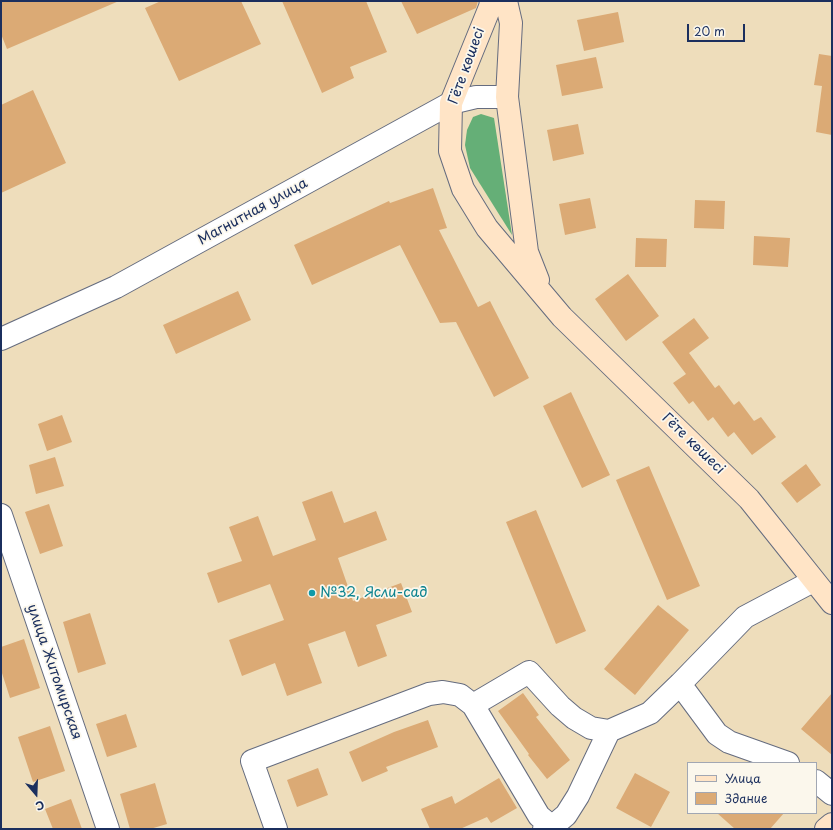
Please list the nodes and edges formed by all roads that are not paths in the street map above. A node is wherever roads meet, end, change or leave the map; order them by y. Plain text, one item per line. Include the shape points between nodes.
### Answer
1 (491, 1) edge
2 (506, 1) edge
3 (507, 97) junction
4 (451, 103) junction
5 (544, 295) junction
6 (1, 339) edge
7 (1, 515) edge
8 (813, 581) junction
9 (832, 603) edge
10 (680, 684) junction
11 (473, 705) junction
12 (609, 731) junction
13 (785, 762) edge
14 (817, 782) edge
15 (832, 794) edge
16 (832, 824) edge
17 (551, 828) edge
18 (108, 829) edge
19 (276, 829) edge
20 (826, 829) edge

1 - 4 main road, Гёте көшесі
2 - 3 main road, Гёте көшесі via 511,23
3 - 4 street, Магнитная улица via 476,97
3 - 5 main road, Гёте көшесі via 527,252
4 - 5 main road, Гёте көшесі via 450,151 463,189 487,228
4 - 6 street, Магнитная улица via 116,287
5 - 8 main road, Гёте көшесі via 562,317 749,499
7 - 18 street, улица Житомирская
8 - 9 main road, Гёте көшесі
8 - 10 street via 745,617
10 - 12 street via 650,713
10 - 13 street via 717,734 729,742
11 - 12 street via 529,672 574,718 591,728
11 - 17 street via 539,816
11 - 19 street via 460,695 442,692 428,694 252,761
12 - 17 street via 578,796 566,815
14 - 15 street
16 - 20 main road

